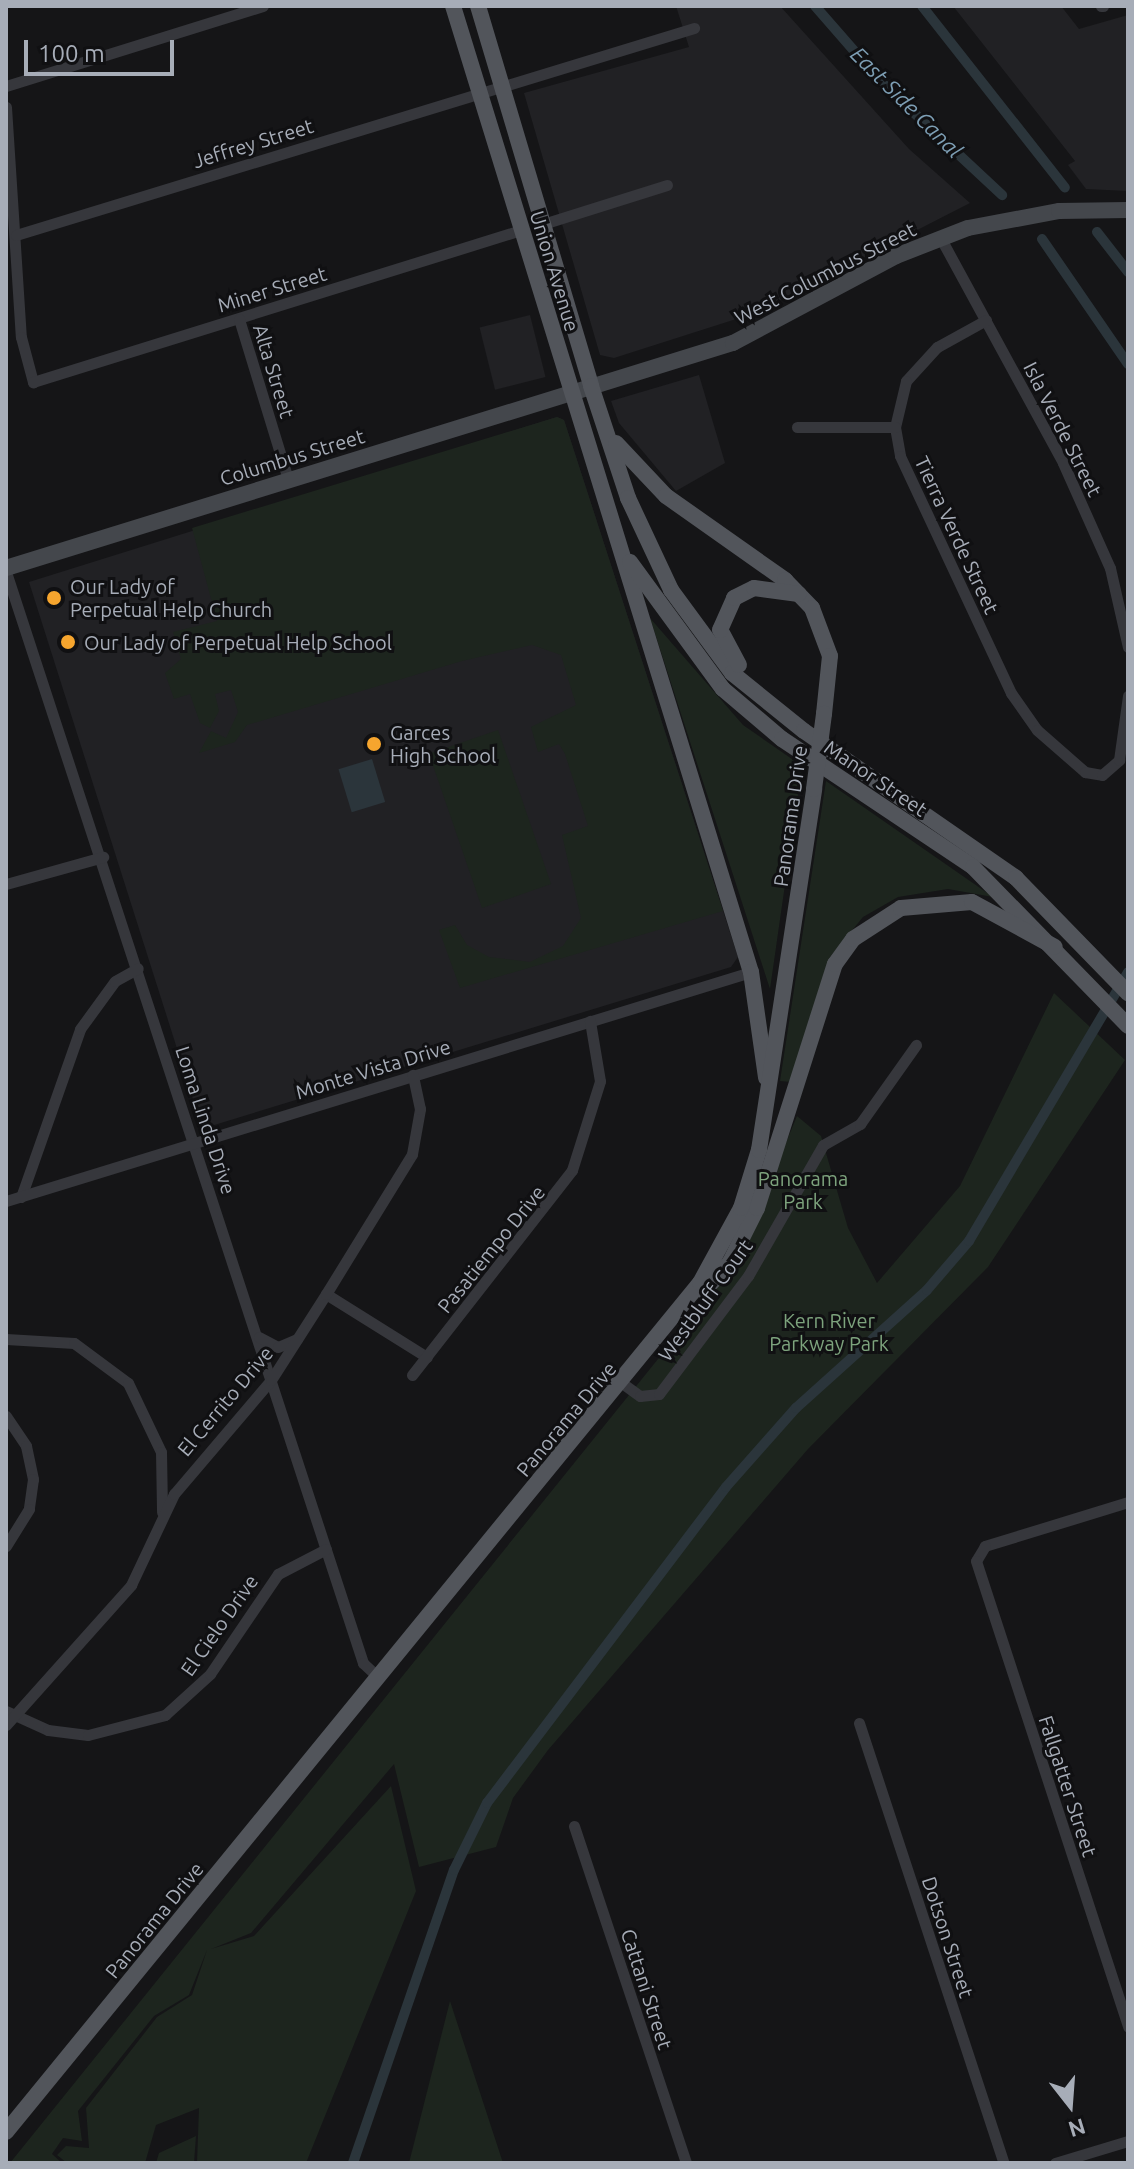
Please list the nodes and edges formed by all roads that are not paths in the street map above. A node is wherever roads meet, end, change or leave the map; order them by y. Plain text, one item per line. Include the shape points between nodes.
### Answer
1 (263, 6) edge
2 (453, 6) edge
3 (478, 6) edge
4 (694, 28) dead end
5 (502, 84) junction
6 (6, 86) edge
7 (479, 91) junction
8 (6, 107) edge
9 (667, 185) dead end
10 (1128, 210) edge
11 (543, 224) junction
12 (521, 230) junction
13 (12, 232) edge
14 (940, 237) junction
15 (239, 319) junction
16 (986, 320) junction
17 (591, 386) junction
18 (571, 392) junction
19 (597, 406) junction
20 (797, 427) dead end
21 (895, 427) junction
22 (288, 479) junction
23 (645, 539) joint
24 (622, 547) junction
25 (6, 570) edge
26 (801, 594) junction
27 (1128, 647) edge
28 (1128, 696) edge
29 (767, 702) junction
30 (103, 857) junction
31 (6, 884) edge
32 (1055, 947) junction
33 (138, 968) junction
34 (751, 972) junction
35 (1128, 993) edge
36 (1123, 1020) edge
37 (590, 1021) junction
38 (916, 1045) dead end
39 (413, 1075) junction
40 (768, 1104) junction
41 (194, 1143) junction
42 (817, 1182) dead end
43 (799, 1190) junction
44 (21, 1197) junction
45 (6, 1201) edge
46 (326, 1294) junction
47 (256, 1335) junction
48 (6, 1339) edge
49 (297, 1339) junction
50 (427, 1357) junction
51 (412, 1375) dead end
52 (271, 1380) junction
53 (626, 1380) junction
54 (6, 1416) edge
55 (1128, 1502) edge
56 (158, 1528) junction
57 (6, 1546) edge
58 (326, 1549) junction
59 (377, 1676) junction
60 (8, 1718) edge
61 (859, 1723) dead end
62 (574, 1826) dead end
63 (1128, 2027) edge
64 (6, 2132) edge
65 (1128, 2141) edge
66 (686, 2163) edge
67 (1004, 2163) edge
68 (1055, 2163) edge

1 - 6 street
2 - 7 main road, Union Avenue
3 - 5 main road, Union Avenue
4 - 5 street, Jeffrey Street
5 - 7 street, Jeffrey Street
5 - 11 main road, Union Avenue
7 - 12 main road, Union Avenue
7 - 13 street, Jeffrey Street
8 - 13 street
9 - 11 street
10 - 14 main road, West Columbus Street via 1027,215
11 - 17 main road, Union Avenue
12 - 15 street, Miner Street
12 - 18 main road, Union Avenue
13 - 15 street, Miner Street via 21,337 33,382
14 - 16 street, Isla Verde Street
14 - 17 main road, West Columbus Street via 763,331
15 - 22 street, Alta Street
16 - 21 street via 914,369
16 - 27 street, Isla Verde Street via 1110,568
17 - 18 main road, Columbus Street
17 - 19 main road, Union Avenue
18 - 22 main road, Columbus Street
18 - 24 main road, Union Avenue
19 - 23 main road, Union Avenue
19 - 26 main road via 638,473
20 - 21 street
21 - 28 street, Tierra Verde Street via 904,467 1011,693 1037,730 1085,772 1102,775 1115,766
22 - 25 main road, Columbus Street
23 - 29 main road, Manor Street via 705,641
24 - 32 main road, Manor Street via 671,626 723,689 782,739 973,867
24 - 34 main road
25 - 30 street, Loma Linda Drive
26 - 29 main road via 754,588 734,598 720,621 728,650
26 - 40 main road, Panorama Drive, bridge via 820,622 830,656
29 - 35 main road, Manor Street via 1016,878
30 - 31 street
30 - 33 street, Loma Linda Drive
32 - 36 main road, Manor Street
32 - 53 main road via 1005,913 972,902 901,908 853,939 835,964 737,1251
33 - 41 street, Loma Linda Drive
33 - 44 street via 115,981 80,1029
34 - 37 street, Monte Vista Drive
34 - 40 main road
37 - 39 street, Monte Vista Drive
37 - 50 street, Pasatiempo Drive via 600,1081 572,1170
38 - 43 street, Westbluff Court via 860,1124 823,1145
39 - 41 street, Monte Vista Drive
39 - 46 street, El Cerrito Drive via 420,1123 412,1154
40 - 53 main road, Panorama Drive via 741,1208 718,1253
41 - 44 street, Monte Vista Drive
41 - 47 street, Loma Linda Drive
42 - 43 street
43 - 53 street, Westbluff Court via 748,1276 659,1394 640,1396
44 - 45 street, Monte Vista Drive
46 - 49 street, El Cerrito Drive
46 - 50 street
47 - 49 street via 272,1347
47 - 52 street, Loma Linda Drive
48 - 56 street via 74,1343 128,1383 161,1452
49 - 52 street, El Cerrito Drive
50 - 51 street, Pasatiempo Drive
52 - 56 street, El Cerrito Drive via 185,1478
52 - 58 street, Loma Linda Drive
53 - 59 main road, Panorama Drive
54 - 57 street via 26,1446 33,1479 29,1509
55 - 63 street, Fallgatter Street via 985,1546 977,1555
56 - 60 street, El Cerrito Drive via 131,1585
58 - 59 street, Loma Linda Drive via 363,1663
58 - 60 street, El Cielo Drive via 278,1574 210,1674 165,1715 88,1735
59 - 64 main road, Panorama Drive
61 - 67 street, Dotson Street
62 - 66 street, Cattani Street
65 - 68 street

